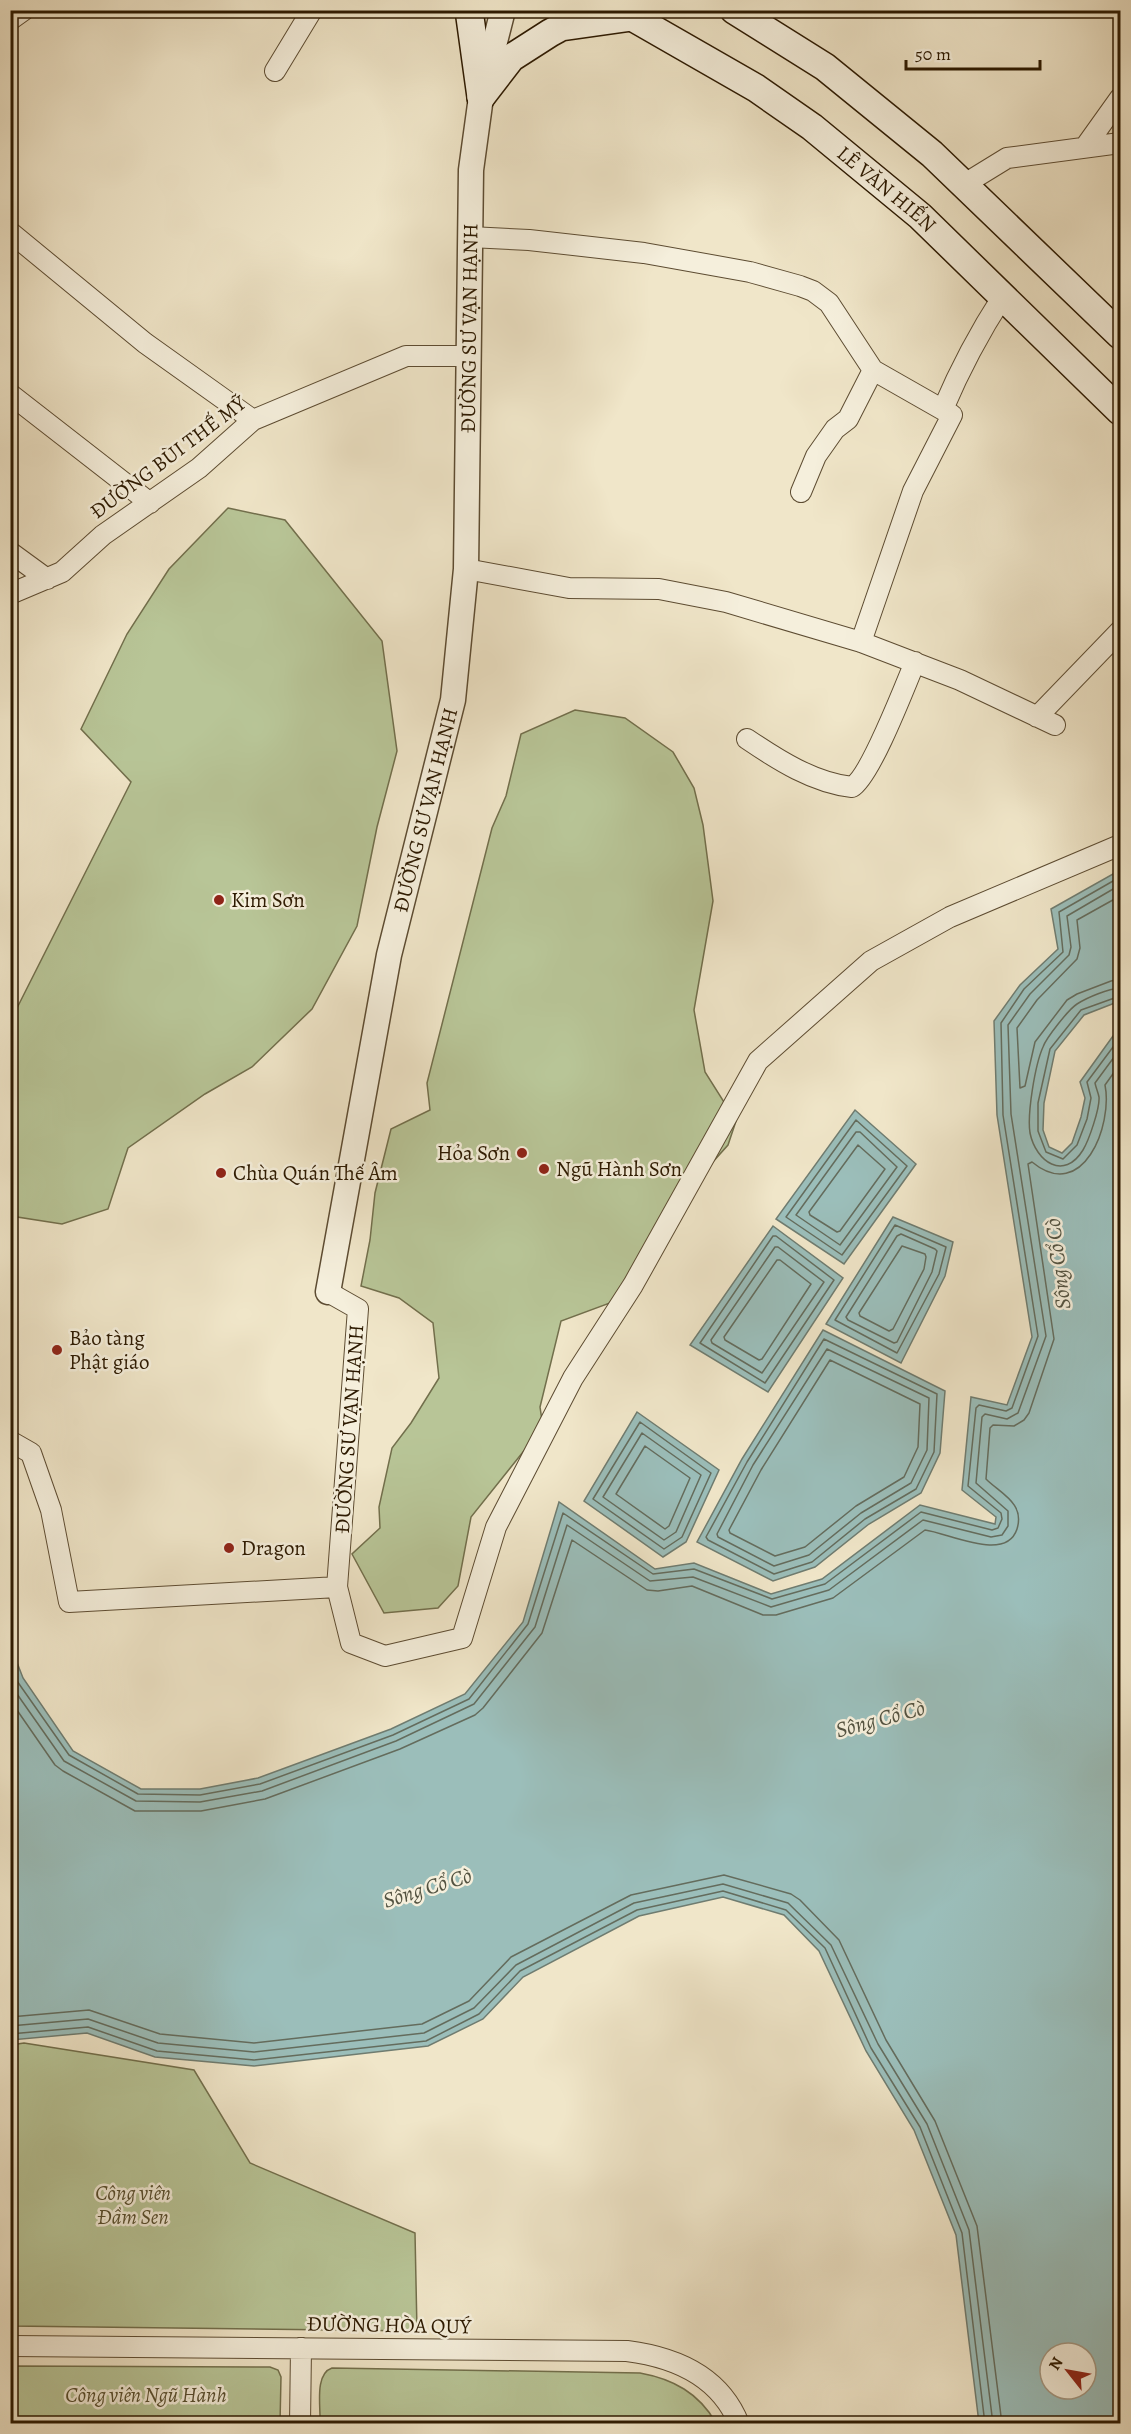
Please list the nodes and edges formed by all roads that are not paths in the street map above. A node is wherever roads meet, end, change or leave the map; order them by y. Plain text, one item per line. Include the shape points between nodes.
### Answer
1 (24, 10) edge
2 (312, 10) edge
3 (469, 10) edge
4 (503, 10) edge
5 (734, 10) edge
6 (626, 14) edge
7 (10, 20) edge
8 (275, 71) dead end
9 (481, 97) junction
10 (1120, 98) edge
11 (1120, 143) edge
12 (1085, 147) junction
13 (963, 184) junction
14 (10, 232) edge
15 (470, 237) junction
16 (1003, 296) junction
17 (1120, 335) edge
18 (468, 356) junction
19 (873, 370) junction
20 (10, 394) edge
21 (943, 409) junction
22 (1120, 411) edge
23 (253, 420) junction
24 (801, 492) dead end
25 (150, 503) junction
26 (10, 552) edge
27 (466, 569) junction
28 (47, 579) junction
29 (10, 594) edge
30 (1120, 631) edge
31 (861, 642) junction
32 (915, 662) junction
33 (747, 739) dead end
34 (1120, 844) edge
35 (328, 1292) joint
36 (10, 1441) edge
37 (337, 1587) junction
38 (10, 2346) edge
39 (301, 2348) junction
40 (300, 2424) edge
41 (739, 2424) edge

1 - 7 street
2 - 8 street
3 - 9 main road
4 - 9 street, ĐƯỜNG SƯ VẠN HẠNH
5 - 13 main road via 825,68 932,154
6 - 9 main road via 561,27 550,33 511,58
6 - 16 main road, LÊ VĂN HIẾN via 756,88 812,127 920,216
9 - 15 street, ĐƯỜNG SƯ VẠN HẠNH via 471,170
10 - 12 street
11 - 12 street
12 - 13 street via 1008,158
13 - 17 main road
14 - 23 street via 145,343
15 - 18 street, ĐƯỜNG SƯ VẠN HẠNH
15 - 19 street via 644,253 750,272 800,286 829,303
16 - 21 street via 961,366
16 - 22 main road, LÊ VĂN HIẾN
18 - 23 street, ĐƯỜNG BÙI THẾ MỸ via 406,356
18 - 27 street, ĐƯỜNG SƯ VẠN HẠNH
19 - 21 street
19 - 24 street via 848,419 816,456
20 - 25 street
21 - 31 street via 952,416 913,491
23 - 25 street, ĐƯỜNG BÙI THẾ MỸ via 199,468
25 - 28 street, ĐƯỜNG BÙI THẾ MỸ via 103,535 62,572
26 - 28 street
27 - 31 street via 569,588 659,588 726,602
27 - 35 street, ĐƯỜNG SƯ VẠN HẠNH via 453,700 389,955
28 - 29 street, ĐƯỜNG BÙI THẾ MỸ
30 - 32 street via 1046,721
31 - 32 street
32 - 33 street via 893,718 852,787 816,778
34 - 37 street via 950,917 871,961 758,1061 633,1285 573,1378 545,1431 496,1527 462,1638 385,1656 351,1643
35 - 37 street, ĐƯỜNG SƯ VẠN HẠNH via 358,1310
36 - 37 street via 31,1453 51,1510 69,1602
38 - 39 street, ĐƯỜNG HÒA QUÝ
39 - 40 street
39 - 41 street, ĐƯỜNG HÒA QUÝ via 647,2354 682,2364 699,2374 725,2400

